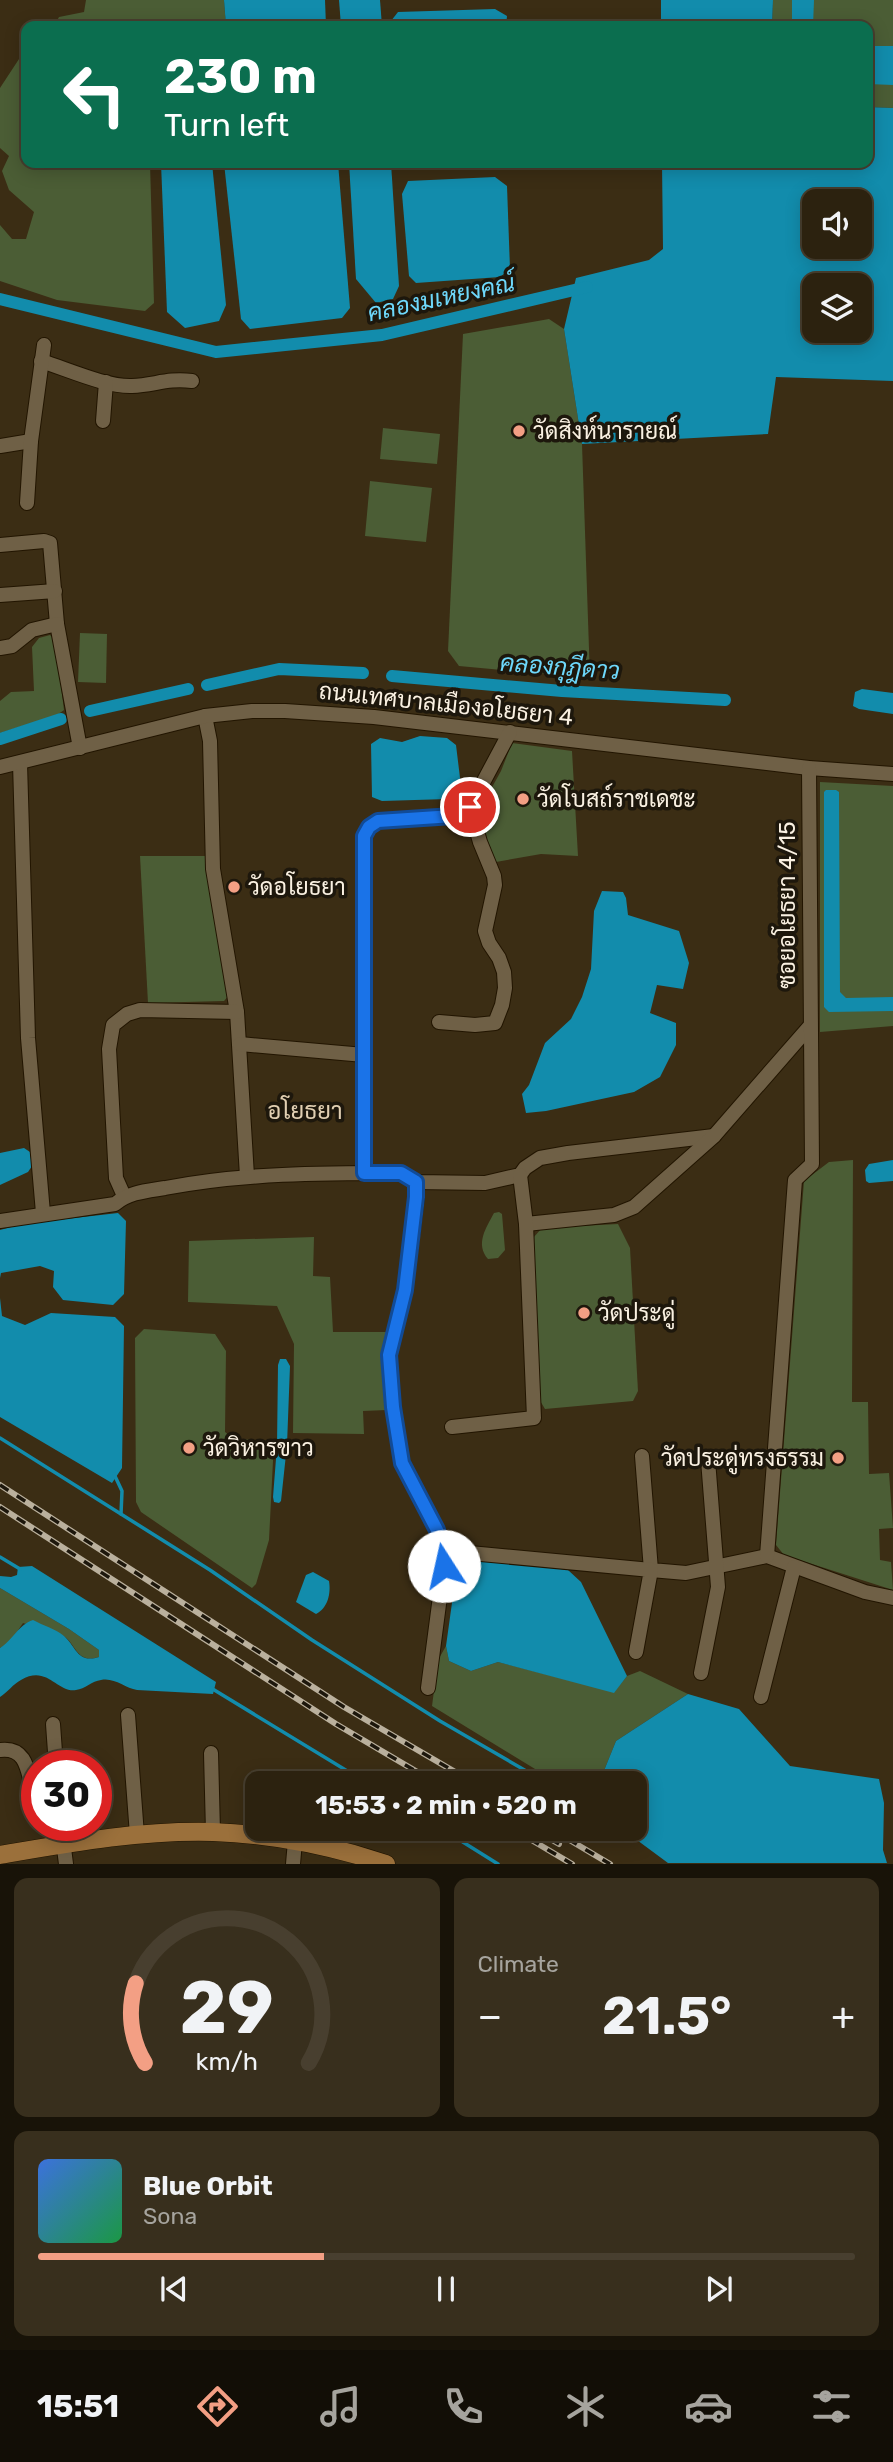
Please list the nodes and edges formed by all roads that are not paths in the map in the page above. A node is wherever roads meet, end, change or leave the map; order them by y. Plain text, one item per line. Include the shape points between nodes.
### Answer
1 (44, 345) dead end
2 (41, 361) junction
3 (192, 381) dead end
4 (106, 382) junction
5 (103, 421) dead end
6 (31, 441) junction
7 (0, 446) edge
8 (27, 503) dead end
9 (0, 545) edge
10 (55, 591) junction
11 (0, 595) edge
12 (57, 624) junction
13 (0, 649) edge
14 (205, 716) junction
15 (510, 732) junction
16 (80, 748) junction
17 (20, 763) junction
18 (0, 767) edge
19 (809, 768) junction
20 (893, 774) edge
21 (470, 807) junction
22 (237, 1012) junction
23 (439, 1022) dead end
24 (810, 1026) junction
25 (240, 1044) junction
26 (364, 1055) junction
27 (714, 1136) junction
28 (364, 1173) junction
29 (520, 1175) junction
30 (247, 1176) junction
31 (416, 1182) junction
32 (124, 1196) junction
33 (43, 1213) junction
34 (0, 1221) edge
35 (526, 1224) junction
36 (452, 1427) dead end
37 (642, 1456) dead end
38 (708, 1460) dead end
39 (440, 1537) junction
40 (458, 1552) junction
41 (767, 1556) junction
42 (444, 1566) junction
43 (718, 1567) junction
44 (794, 1567) junction
45 (652, 1570) junction
46 (893, 1598) edge
47 (636, 1652) dead end
48 (701, 1673) dead end
49 (428, 1688) dead end
50 (761, 1697) dead end
51 (128, 1715) dead end
52 (53, 1724) dead end
53 (0, 1750) edge
54 (55, 1750) edge
55 (211, 1753) dead end
56 (21, 1756) edge
57 (213, 1832) junction
58 (136, 1835) junction
59 (245, 1836) edge
60 (63, 1841) edge
61 (295, 1841) joint
62 (63, 1845) junction
63 (0, 1855) edge
64 (66, 1864) edge
65 (293, 1864) edge
66 (386, 1864) edge

1 - 2 street
2 - 4 street
2 - 6 street
3 - 4 street via 172,379 131,387
4 - 5 street
6 - 7 street
6 - 8 street
9 - 10 street via 50,542
10 - 11 street
10 - 12 street
12 - 13 street via 32,630 12,646
12 - 16 street
14 - 15 street, ถนนเทศบาลเมืองอโยธยา 4 via 285,711
14 - 16 street, ถนนเทศบาลเมืองอโยธยา 4
14 - 22 street via 210,741 213,869
15 - 19 street, ถนนเทศบาลเมืองอโยธยา 4
15 - 21 street
16 - 17 street, ถนนเทศบาลเมืองอโยธยา 4
17 - 18 street, ถนนเทศบาลเมืองอโยธยา 4
17 - 33 street via 28,1038
19 - 20 street, ถนนเทศบาลเมืองอโยธยา 4
19 - 24 street, ซอยอโยธยา 4/15
21 - 23 street via 495,876 485,931 504,972 504,996 495,1023
21 - 26 street via 453,816 378,821 364,836
22 - 25 street
22 - 32 street via 140,1010 113,1025 109,1049 116,1178
24 - 27 street
24 - 41 street, ซอยอโยธยา 4/15 via 813,1164 795,1180
25 - 26 street
25 - 30 street
26 - 28 street
27 - 29 street via 540,1158
27 - 35 street via 634,1206 614,1215
28 - 30 street
28 - 31 street via 401,1173
29 - 31 street via 485,1183
29 - 35 street
30 - 32 street
31 - 39 street via 405,1290 389,1355 402,1463
32 - 33 street via 115,1204
33 - 34 street
35 - 36 street via 534,1418
37 - 45 street
38 - 43 street
39 - 40 street
39 - 42 street
40 - 42 street
40 - 45 street
41 - 43 street
41 - 44 street
42 - 49 street
43 - 45 street via 686,1573
43 - 48 street
44 - 46 street
44 - 50 street
45 - 47 street
51 - 58 street
52 - 54 street
53 - 56 street
55 - 57 street
57 - 58 main road
57 - 59 main road
58 - 62 main road
60 - 62 street
61 - 65 street
61 - 66 main road
62 - 63 main road
62 - 64 street

